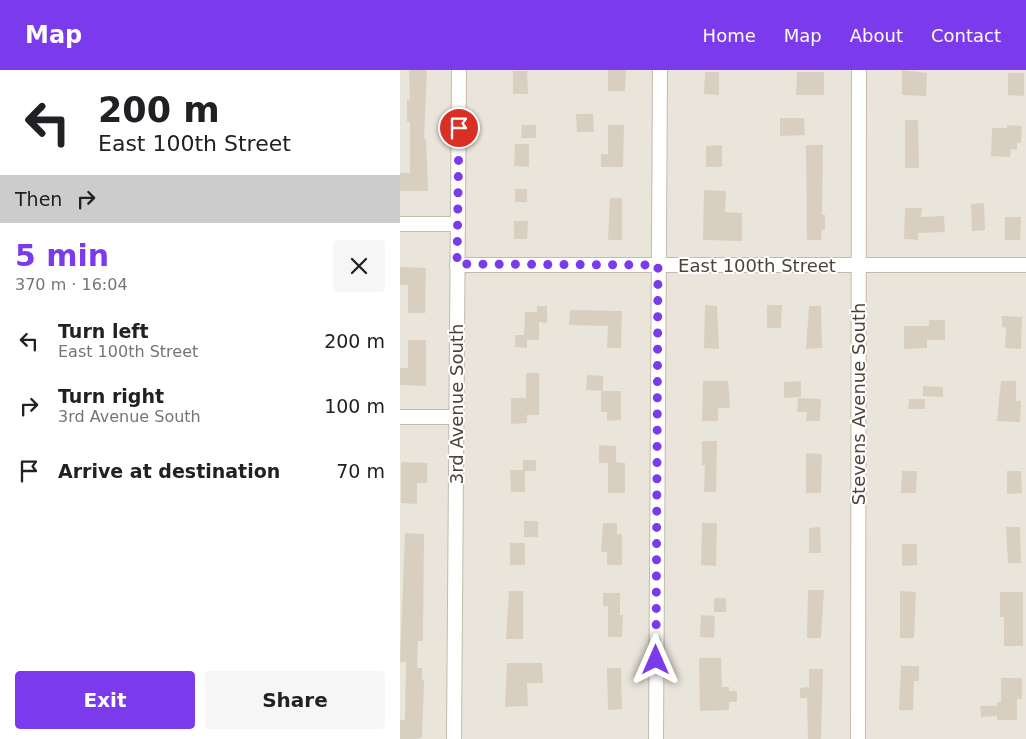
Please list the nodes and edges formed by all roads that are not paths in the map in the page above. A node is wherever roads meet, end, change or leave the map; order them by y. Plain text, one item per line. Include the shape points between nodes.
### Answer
1 (459, 70) edge
2 (660, 70) edge
3 (859, 70) edge
4 (400, 224) edge
5 (458, 224) junction
6 (457, 264) junction
7 (658, 265) junction
8 (858, 265) junction
9 (1026, 265) edge
10 (400, 418) edge
11 (456, 418) junction
12 (454, 739) edge
13 (656, 739) edge
14 (858, 739) edge

1 - 5 street, 3rd Avenue South
2 - 7 street
3 - 8 street, Stevens Avenue South
4 - 5 street
5 - 6 street, 3rd Avenue South
6 - 7 street, East 100th Street
6 - 11 street, 3rd Avenue South
7 - 8 street, East 100th Street
7 - 13 street
8 - 9 street, East 100th Street
8 - 14 street, Stevens Avenue South
10 - 11 street
11 - 12 street, 3rd Avenue South

